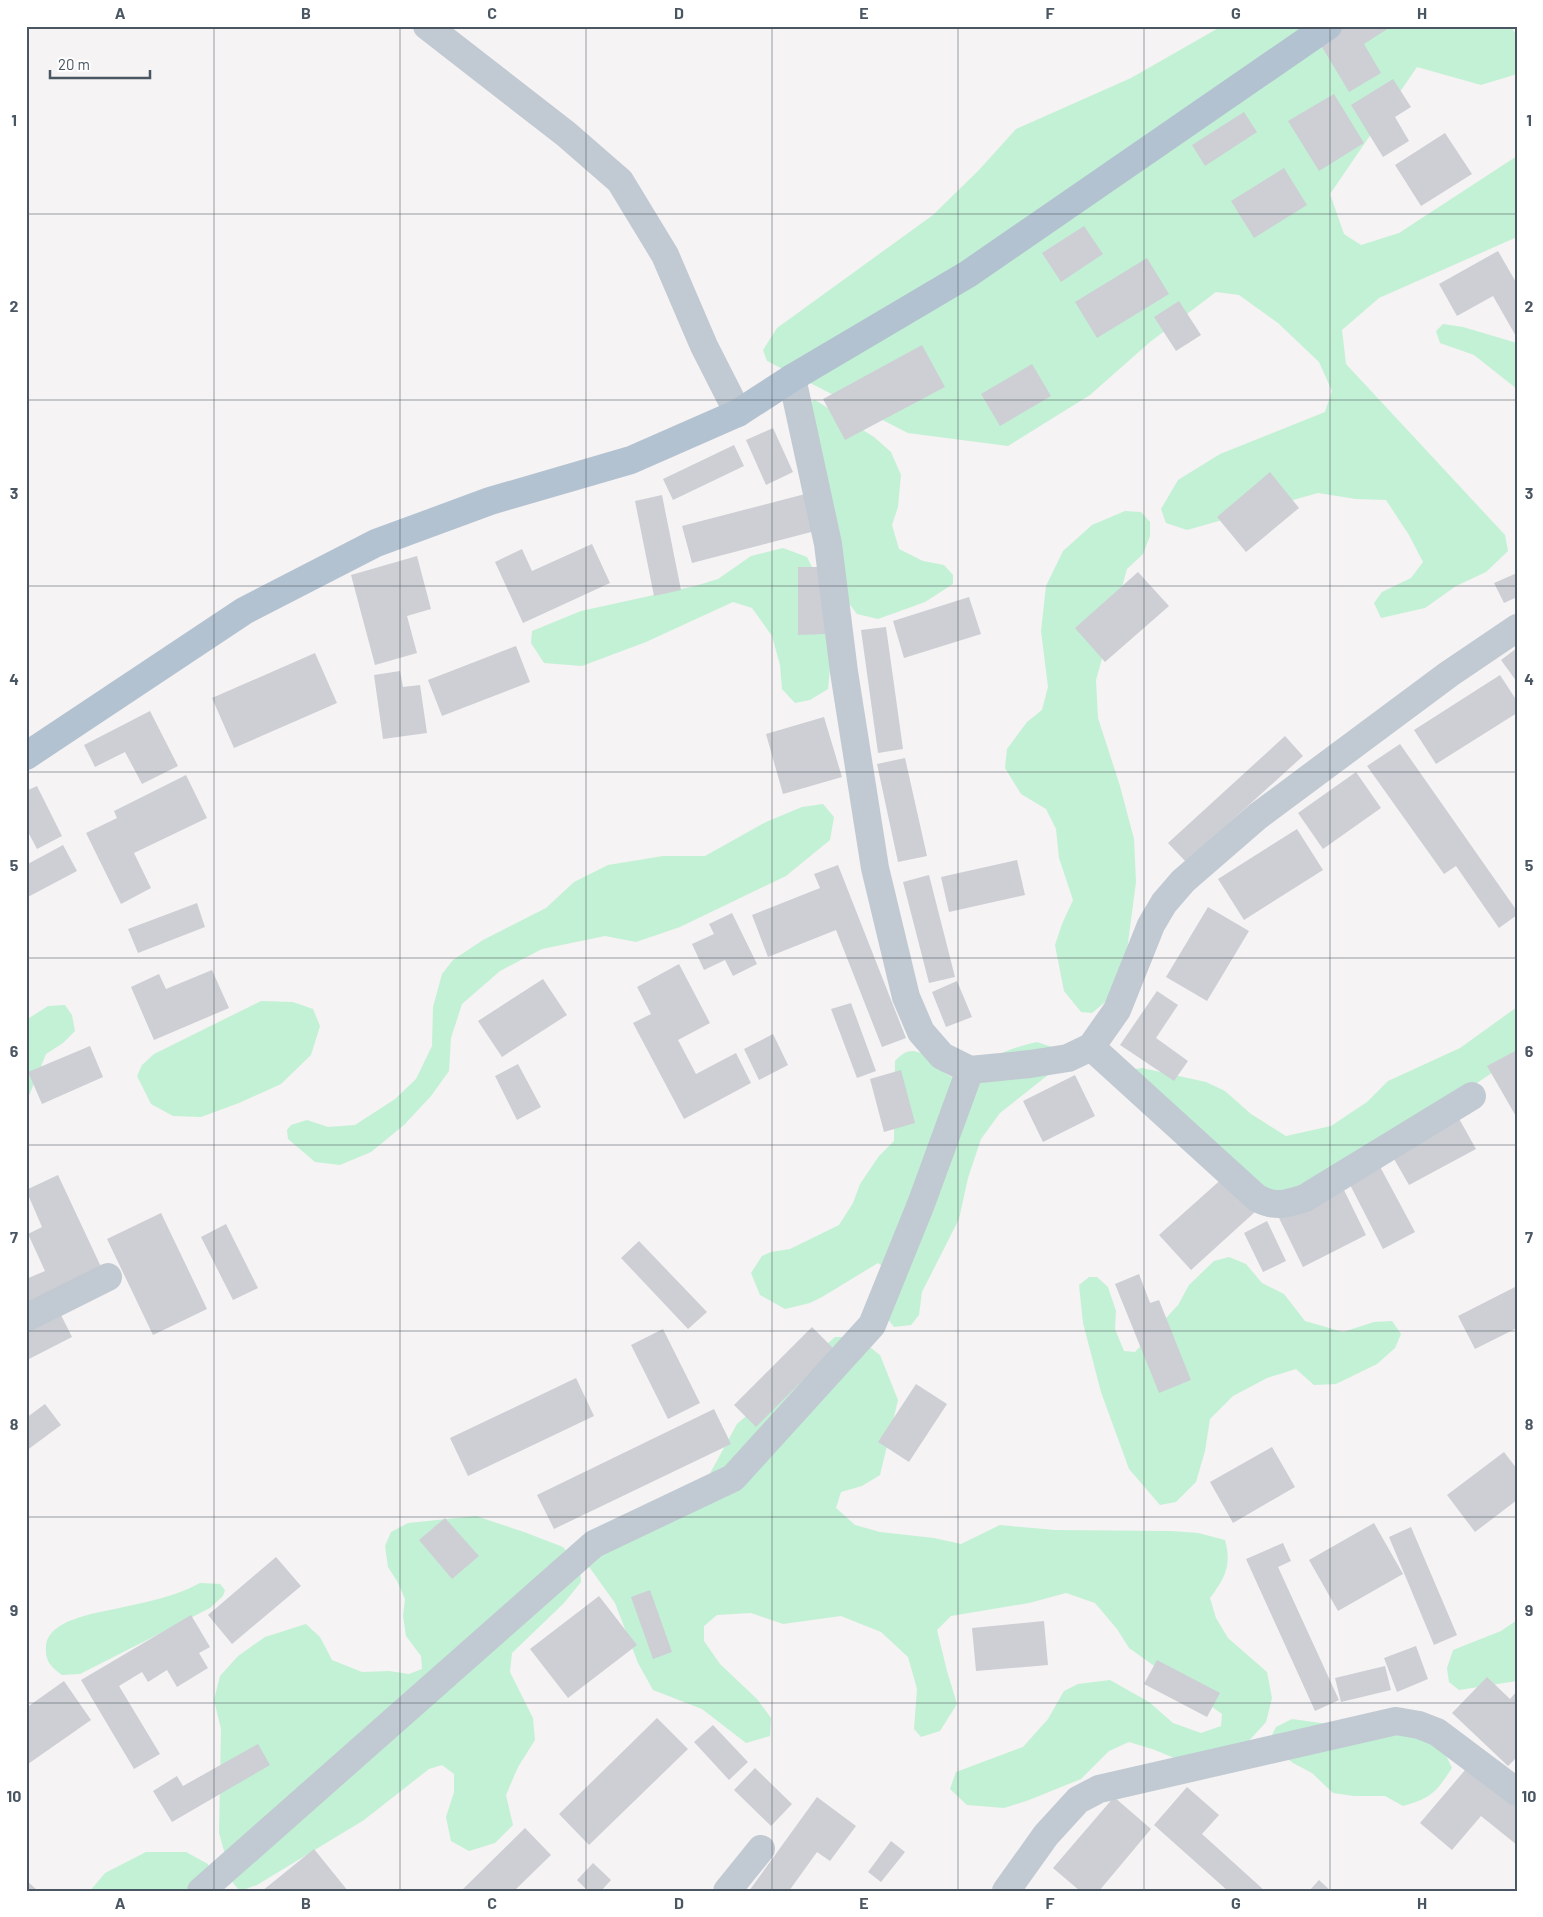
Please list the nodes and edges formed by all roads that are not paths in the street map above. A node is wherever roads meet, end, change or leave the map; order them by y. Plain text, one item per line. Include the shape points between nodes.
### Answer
1 (427, 26) edge
2 (1328, 26) edge
3 (792, 378) junction
4 (738, 413) junction
5 (1517, 628) edge
6 (26, 756) edge
7 (1091, 1047) junction
8 (970, 1070) junction
9 (1472, 1096) dead end
10 (108, 1277) dead end
11 (26, 1318) edge
12 (1517, 1792) edge
13 (761, 1849) dead end
14 (201, 1891) edge
15 (727, 1891) edge
16 (1006, 1891) edge

1 - 4 street via 566,134 620,181 665,255 704,346
2 - 3 main road via 968,274
3 - 4 main road
3 - 8 street via 828,544 844,672 875,868 906,997 920,1032 942,1056
4 - 6 main road via 631,460 490,501 376,543 244,611
5 - 7 street via 1449,674 1258,816 1183,880 1164,902 1151,925 1117,1010
7 - 8 street via 1068,1058
7 - 9 street via 1267,1204 1279,1205 1305,1198
8 - 14 street via 872,1325 733,1478 594,1544
10 - 11 street
12 - 16 street via 1437,1732 1396,1721 1099,1789 1078,1800 1046,1835
13 - 15 street

